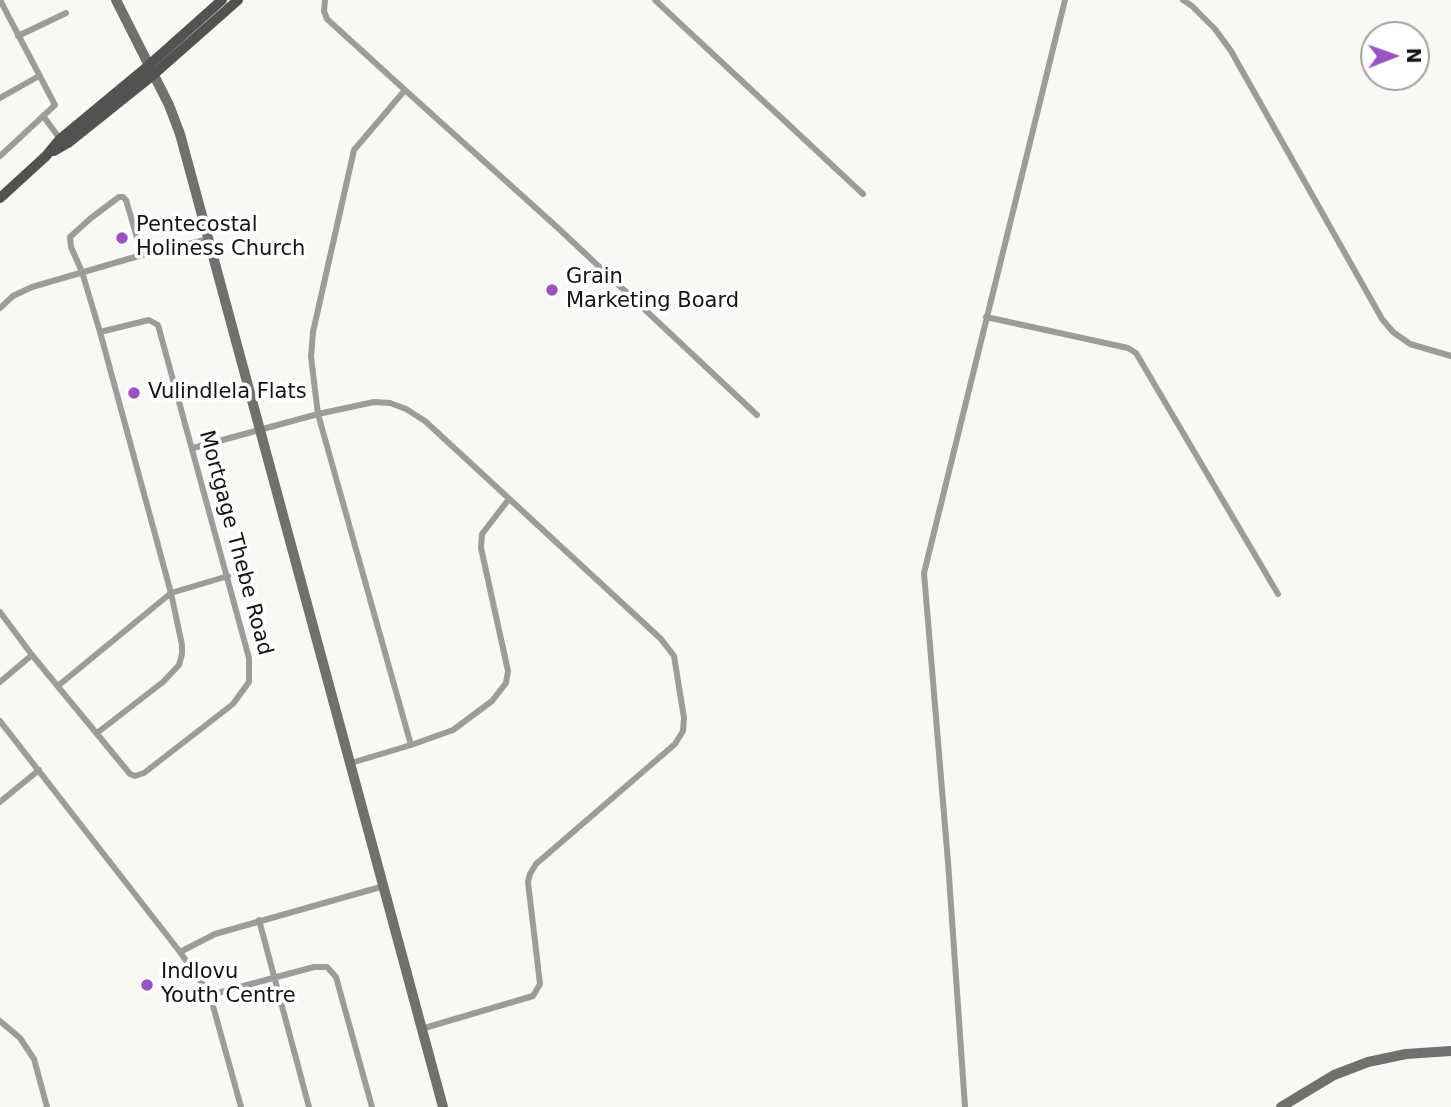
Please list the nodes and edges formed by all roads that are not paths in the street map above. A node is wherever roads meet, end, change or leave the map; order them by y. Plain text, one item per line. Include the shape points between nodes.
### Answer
1 (0, 0) edge
2 (116, 0) edge
3 (222, 0) edge
4 (238, 0) edge
5 (325, 0) edge
6 (655, 0) edge
7 (1065, 0) edge
8 (1183, 0) edge
9 (3, 12) edge
10 (66, 13) dead end
11 (18, 36) junction
12 (151, 70) junction
13 (39, 75) junction
14 (405, 90) junction
15 (0, 98) edge
16 (44, 117) junction
17 (60, 139) junction
18 (0, 156) edge
19 (46, 156) junction
20 (863, 194) dead end
21 (0, 198) edge
22 (209, 239) junction
23 (142, 255) junction
24 (82, 272) junction
25 (0, 308) edge
26 (986, 317) junction
27 (100, 332) junction
28 (1451, 356) edge
29 (318, 414) junction
30 (757, 415) dead end
31 (261, 430) junction
32 (192, 448) junction
33 (509, 499) junction
34 (228, 576) junction
35 (171, 593) junction
36 (1278, 594) dead end
37 (0, 612) edge
38 (32, 655) junction
39 (0, 682) edge
40 (59, 685) junction
41 (0, 721) edge
42 (97, 733) junction
43 (411, 745) junction
44 (351, 763) junction
45 (39, 770) junction
46 (0, 802) edge
47 (384, 886) junction
48 (259, 920) junction
49 (180, 952) junction
50 (273, 978) junction
51 (210, 995) junction
52 (0, 1021) edge
53 (421, 1029) junction
54 (1451, 1051) edge
55 (47, 1107) edge
56 (241, 1107) edge
57 (309, 1107) edge
58 (372, 1107) edge
59 (443, 1107) edge
60 (965, 1107) edge
61 (1281, 1107) edge

1 - 9 street
2 - 12 street
3 - 12 main road
4 - 12 main road
5 - 14 street via 327,19
6 - 20 street
7 - 26 street
8 - 28 street via 1231,51 1382,319 1402,340
9 - 11 street
10 - 11 street
11 - 13 street
12 - 17 main road
12 - 19 main road via 68,143
12 - 22 street via 177,126
13 - 15 street
13 - 16 street via 55,105
14 - 29 street via 359,142 350,161 313,332 311,357
14 - 30 street
16 - 17 street
16 - 18 street
17 - 19 main road
19 - 21 main road
22 - 23 street
22 - 31 street
23 - 24 street
23 - 24 street via 126,200 119,197 70,237
24 - 25 street via 22,290
24 - 27 street
26 - 36 street via 1136,353
26 - 60 street via 924,573
27 - 32 street, Mortgage Thebe Road via 149,320 158,324
27 - 35 street
29 - 31 street
29 - 33 street via 374,402 406,408
29 - 43 street
31 - 32 street
31 - 44 street
32 - 34 street, Mortgage Thebe Road
33 - 43 street via 482,534 481,548 508,671 506,683 479,712 453,730
33 - 53 street via 669,647 684,718 682,731 675,744 532,869 528,882 540,984 533,996
34 - 35 street
34 - 42 street, Mortgage Thebe Road via 249,658 248,682 242,694 141,775 130,774
35 - 40 street
35 - 42 street via 182,645 179,665
37 - 38 street, Mortgage Thebe Road
38 - 39 street
38 - 40 street, Mortgage Thebe Road
40 - 42 street, Mortgage Thebe Road
41 - 45 street
43 - 44 street
44 - 47 street
45 - 46 street
45 - 49 street
47 - 48 street
47 - 53 street
48 - 49 street via 204,938
48 - 50 street
49 - 51 street
50 - 51 street
50 - 57 street
50 - 58 street via 322,966 332,971
51 - 56 street
52 - 55 street via 20,1038 34,1059
53 - 59 street
54 - 61 street via 1368,1062 1334,1075

